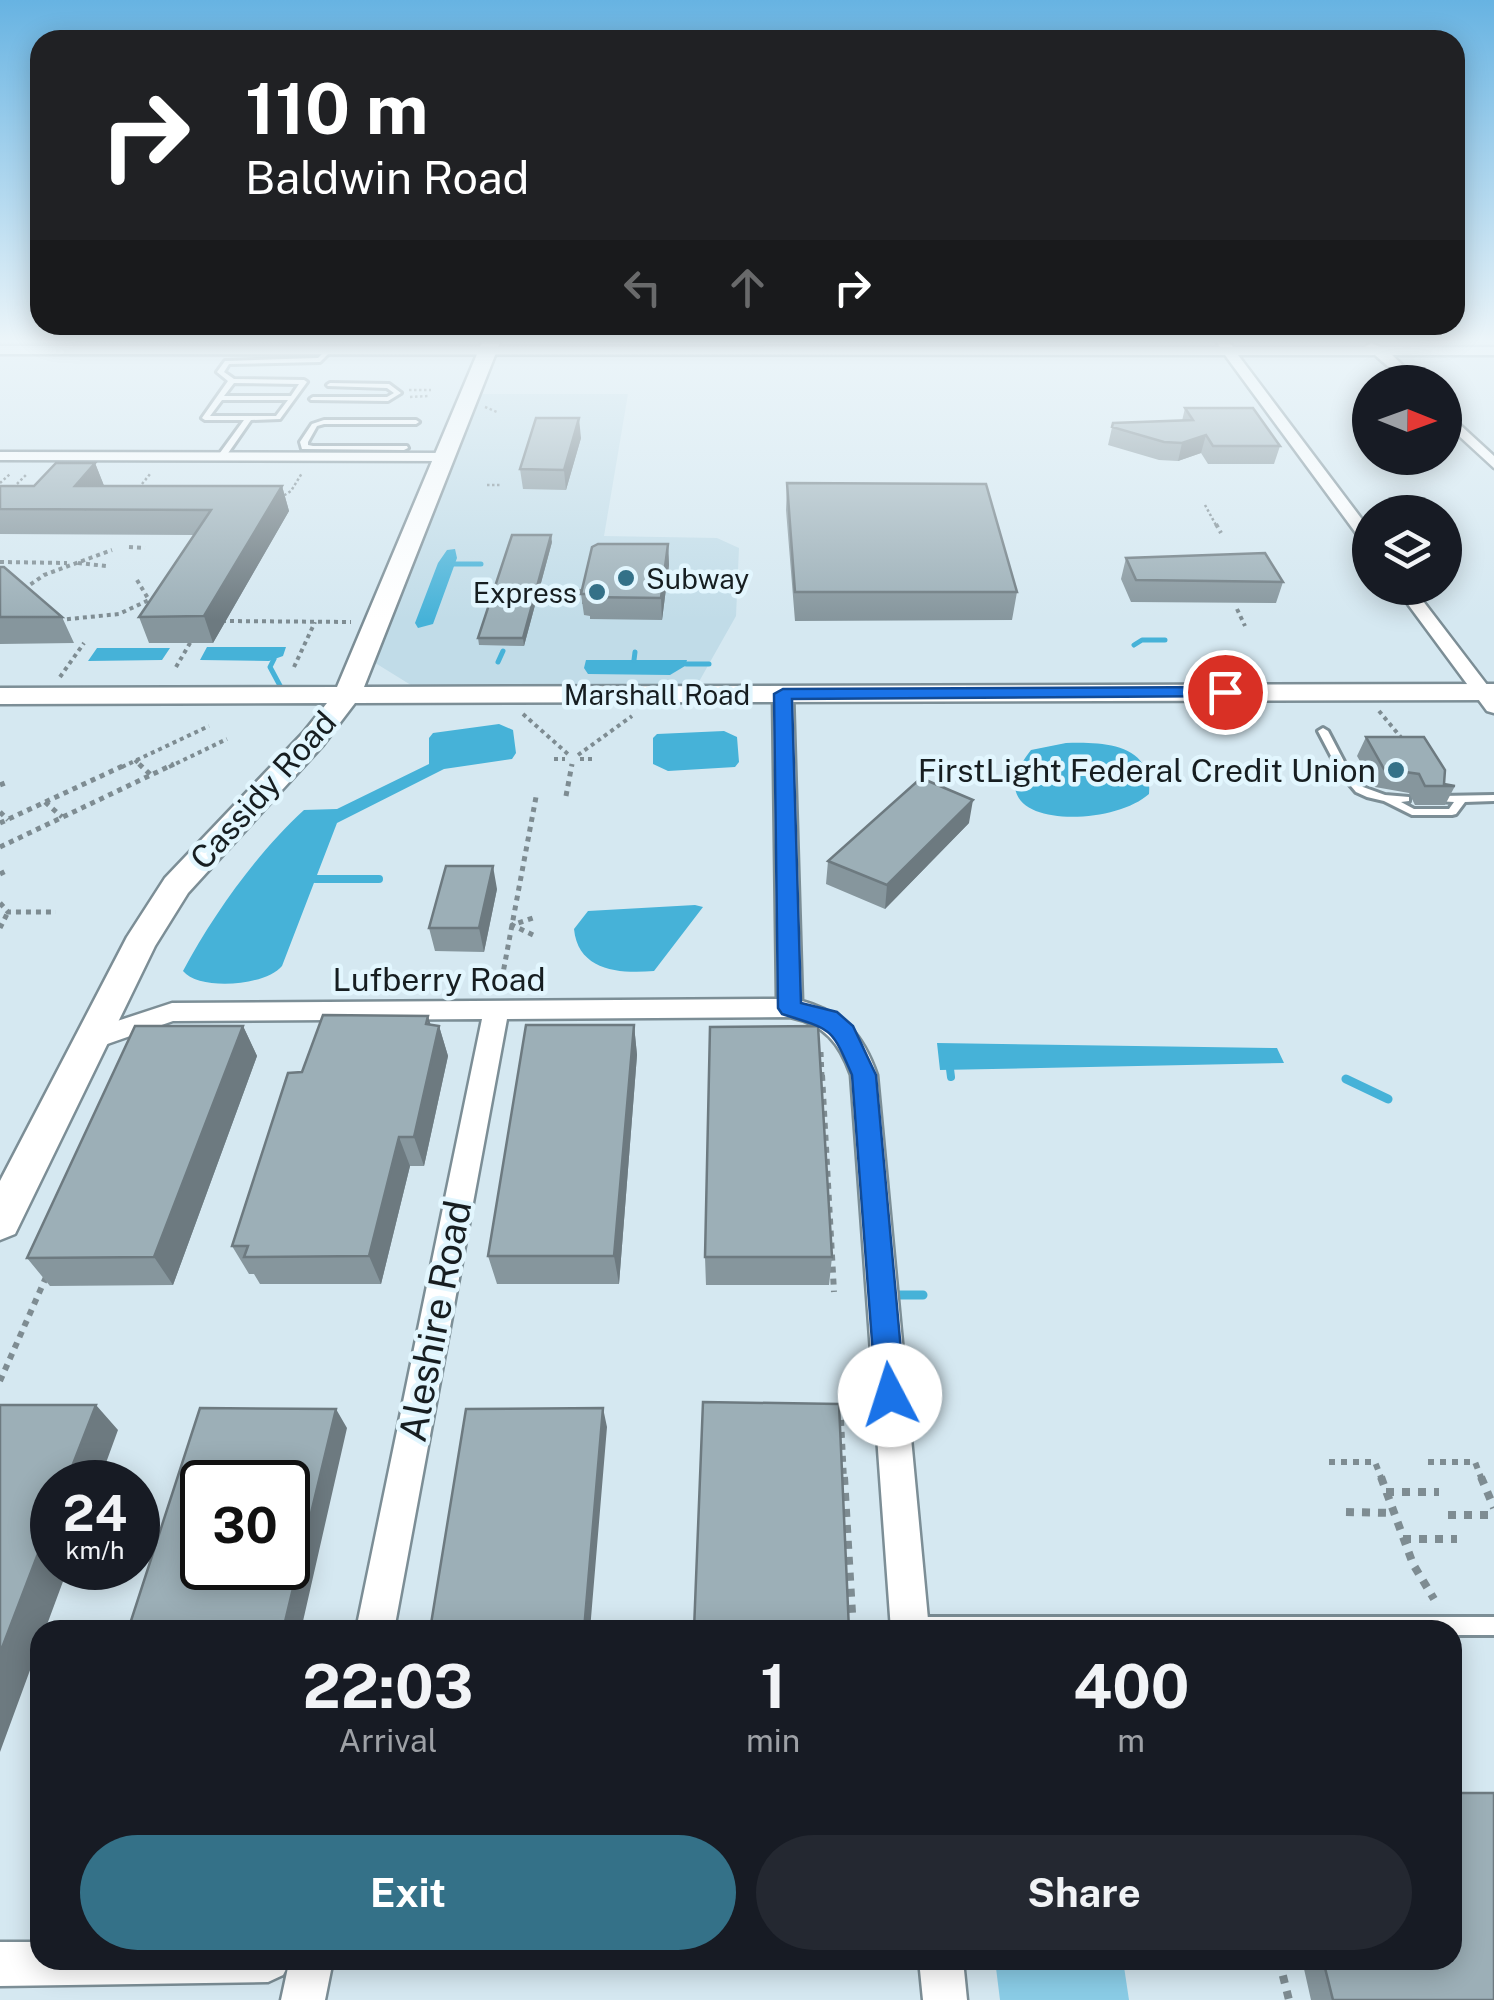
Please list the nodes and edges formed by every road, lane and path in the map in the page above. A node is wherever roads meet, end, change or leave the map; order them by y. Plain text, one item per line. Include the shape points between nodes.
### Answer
1 (238, 433) edge
2 (309, 433) edge
3 (455, 433) edge
4 (1291, 433) edge
5 (1463, 433) edge
6 (404, 448) dead end
7 (0, 456) edge
8 (221, 456) junction
9 (446, 457) junction
10 (307, 463) dead end
11 (1494, 464) edge
12 (10, 474) dead end
13 (27, 474) dead end
14 (150, 474) dead end
15 (0, 484) edge
16 (17, 484) edge
17 (142, 484) edge
18 (487, 485) dead end
19 (500, 485) dead end
20 (272, 502) edge
21 (1205, 505) dead end
22 (1352, 516) edge
23 (1221, 534) dead end
24 (129, 547) dead end
25 (146, 548) dead end
26 (112, 550) dead end
27 (0, 562) edge
28 (73, 563) junction
29 (106, 566) dead end
30 (138, 580) dead end
31 (553, 590) dead end
32 (589, 590) edge
33 (161, 593) edge
34 (19, 594) edge
35 (149, 600) junction
36 (550, 602) dead end
37 (583, 602) edge
38 (1418, 605) edge
39 (1236, 609) dead end
40 (156, 613) edge
41 (46, 620) edge
42 (221, 622) dead end
43 (314, 622) junction
44 (379, 622) junction
45 (1245, 626) dead end
46 (194, 637) edge
47 (84, 643) dead end
48 (364, 656) junction
49 (176, 667) dead end
50 (294, 667) dead end
51 (1367, 692) junction
52 (783, 694) junction
53 (348, 695) junction
54 (427, 695) junction
55 (0, 696) edge
56 (46, 696) junction
57 (1490, 697) edge
58 (518, 710) dead end
59 (640, 711) dead end
60 (209, 726) dead end
61 (1323, 731) dead end
62 (226, 739) dead end
63 (313, 739) junction
64 (1410, 752) edge
65 (554, 759) dead end
66 (592, 759) dead end
67 (135, 760) junction
68 (572, 763) dead end
69 (151, 775) junction
70 (536, 796) dead end
71 (566, 796) dead end
72 (1386, 798) junction
73 (1404, 798) dead end
74 (1440, 798) edge
75 (1462, 798) junction
76 (1494, 798) edge
77 (46, 802) junction
78 (0, 812) edge
79 (62, 817) junction
80 (8, 820) junction
81 (0, 823) edge
82 (0, 847) edge
83 (8, 870) dead end
84 (0, 874) edge
85 (0, 903) edge
86 (8, 912) junction
87 (56, 912) dead end
88 (536, 917) dead end
89 (512, 925) junction
90 (0, 928) edge
91 (533, 935) dead end
92 (790, 1008) junction
93 (496, 1011) junction
94 (93, 1039) junction
95 (822, 1052) edge
96 (0, 1222) edge
97 (50, 1266) edge
98 (834, 1292) dead end
99 (0, 1381) edge
100 (841, 1420) edge
101 (1330, 1462) dead end
102 (1428, 1462) dead end
103 (1386, 1492) junction
104 (1439, 1492) dead end
105 (1491, 1493) edge
106 (1494, 1511) edge
107 (1346, 1512) dead end
108 (1394, 1513) junction
109 (1448, 1515) dead end
110 (1404, 1539) junction
111 (1458, 1539) dead end
112 (1434, 1599) dead end
113 (377, 1620) edge
114 (852, 1620) edge
115 (908, 1620) edge
116 (1462, 1626) edge
117 (1494, 1626) edge
118 (0, 1964) edge
119 (30, 1964) edge
120 (309, 1970) edge
121 (942, 1970) edge
122 (1281, 1970) edge
123 (303, 2000) edge
124 (945, 2000) edge
125 (1288, 2000) edge

1 - 8 lane
2 - 6 lane via 306,447
3 - 9 street, Cassidy Road
4 - 22 street
5 - 11 street
7 - 8 street
8 - 9 street
9 - 44 street, Cassidy Road
10 - 20 path via 291,490
12 - 15 path
13 - 16 path
14 - 17 path
18 - 19 path
21 - 23 path
24 - 25 path
26 - 28 path
27 - 28 path
28 - 29 path
28 - 34 path
30 - 35 path
31 - 32 path
33 - 35 path
35 - 40 path
35 - 41 path via 105,617
36 - 37 path
38 - 57 street
39 - 45 path
42 - 43 path
43 - 44 path
43 - 50 path
44 - 48 street, Cassidy Road
46 - 49 path
47 - 56 path
48 - 53 street, Cassidy Road
48 - 54 street
51 - 52 street, Marshall Road
51 - 57 street, Marshall Road
51 - 64 path
52 - 54 street, Marshall Road
52 - 92 street
53 - 54 street, Marshall Road
53 - 56 street, Marshall Road
53 - 63 street, Cassidy Road
54 - 63 street
55 - 56 street, Marshall Road
58 - 65 path via 568,757
59 - 66 path via 579,757
60 - 67 path
61 - 72 lane via 1358,791
62 - 69 path
63 - 94 street, Cassidy Road via 176,886
67 - 69 path
67 - 77 path
68 - 71 path
69 - 79 path
70 - 89 path
72 - 73 lane
72 - 75 lane via 1412,812 1452,812
74 - 75 lane
75 - 76 lane
77 - 79 path
77 - 80 path
78 - 80 path
79 - 82 path
80 - 81 path
83 - 84 path
85 - 86 path
86 - 87 path
86 - 90 path
88 - 89 path
89 - 91 path
89 - 93 path
92 - 93 street, Lufberry Road
92 - 115 street via 829,1018 845,1032 864,1075
93 - 94 street, Lufberry Road via 172,1012
93 - 113 street, Aleshire Road
94 - 96 street, Cassidy Road
95 - 98 path
97 - 99 path
100 - 114 path
101 - 103 path via 1375,1462
102 - 105 path via 1475,1462
103 - 104 path
103 - 108 path
105 - 106 path
106 - 109 path
107 - 108 path
108 - 110 path
110 - 111 path
110 - 112 path
116 - 117 lane
118 - 119 street
120 - 123 street
121 - 124 street
122 - 125 path

